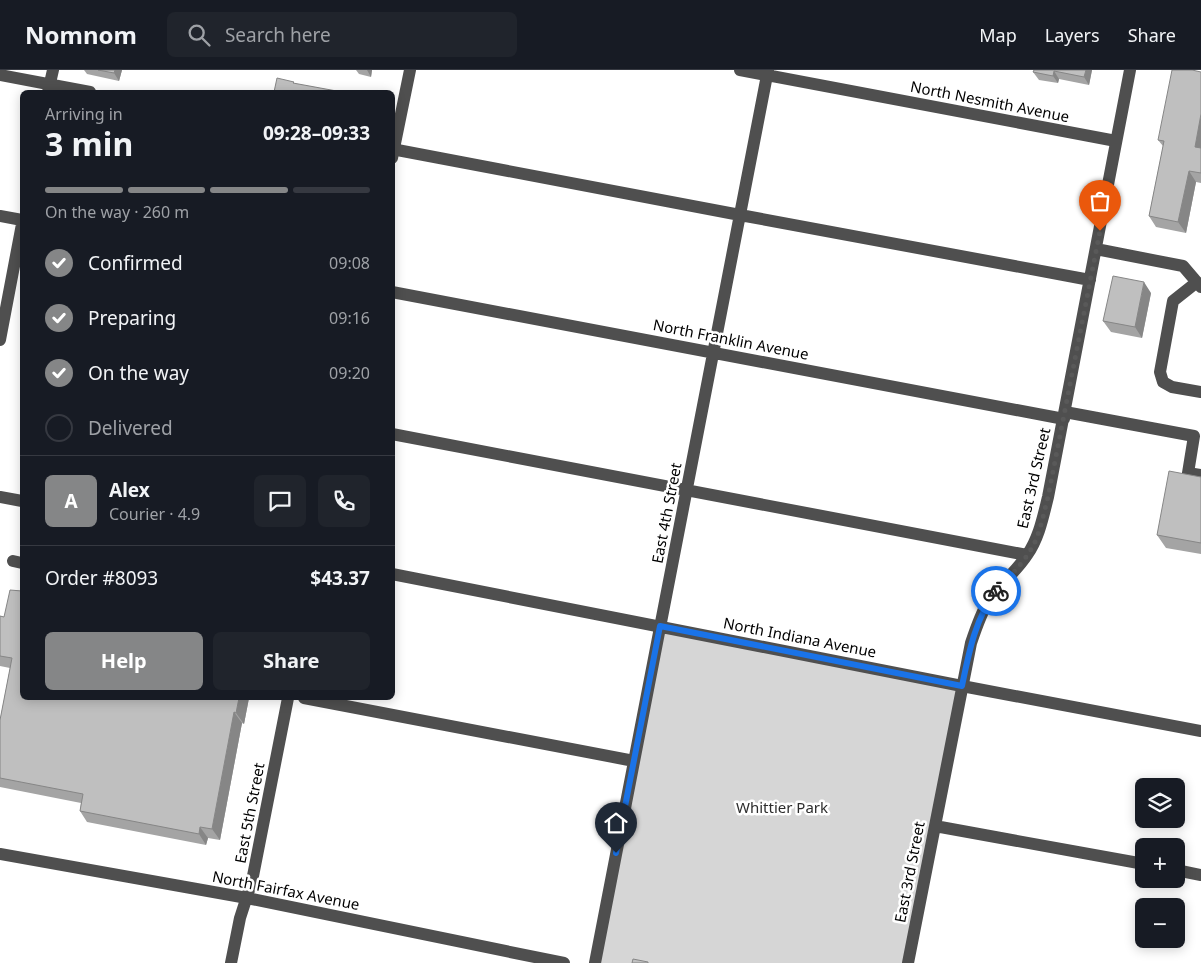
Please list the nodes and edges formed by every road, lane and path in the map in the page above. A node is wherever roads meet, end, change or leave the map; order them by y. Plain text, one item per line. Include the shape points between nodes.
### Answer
1 (53, 70) edge
2 (410, 70) edge
3 (740, 70) edge
4 (1130, 70) edge
5 (768, 72) edge
6 (0, 75) edge
7 (49, 89) edge
8 (63, 90) edge
9 (395, 142) edge
10 (1116, 142) junction
11 (395, 152) edge
12 (0, 216) edge
13 (740, 216) junction
14 (20, 221) edge
15 (20, 233) edge
16 (1096, 249) junction
17 (1090, 280) junction
18 (1199, 284) edge
19 (395, 293) edge
20 (0, 340) edge
21 (714, 353) junction
22 (1201, 392) edge
23 (1064, 415) junction
24 (395, 435) edge
25 (1201, 475) edge
26 (687, 490) junction
27 (0, 497) edge
28 (20, 501) edge
29 (1027, 555) junction
30 (395, 575) edge
31 (660, 626) junction
32 (962, 686) junction
33 (288, 700) edge
34 (314, 700) edge
35 (1201, 731) edge
36 (634, 761) junction
37 (935, 826) junction
38 (0, 854) edge
39 (1135, 862) edge
40 (1185, 872) edge
41 (1201, 875) edge
42 (247, 898) junction
43 (232, 963) edge
44 (564, 963) edge
45 (595, 963) edge
46 (908, 963) edge

1 - 7 street
2 - 9 street
3 - 5 street, North Nesmith Avenue
4 - 10 street, East 3rd Street
5 - 10 street, North Nesmith Avenue
5 - 13 street, East 4th Street
6 - 7 street
7 - 8 street
10 - 16 street, East 3rd Street
11 - 13 street
12 - 14 street
13 - 17 street
13 - 21 street, East 4th Street
15 - 20 street
16 - 17 street, East 3rd Street
16 - 18 street via 1183,266
17 - 23 street, East 3rd Street
18 - 22 street via 1173,301 1160,372 1163,382
19 - 21 street, North Franklin Avenue
21 - 23 street, North Franklin Avenue
21 - 26 street, East 4th Street
23 - 25 street, North Franklin Avenue via 1194,436 1188,473
23 - 29 street, East 3rd Street via 1042,520
24 - 26 street
26 - 29 street
26 - 31 street, East 4th Street
27 - 28 street
29 - 32 street, East 3rd Street via 989,600 983,612 971,643
30 - 31 street, North Indiana Avenue
31 - 32 street, North Indiana Avenue
31 - 36 street, East 4th Street
32 - 35 street, North Indiana Avenue
32 - 37 street, East 3rd Street
33 - 42 street, East 5th Street
34 - 36 street
36 - 45 street, East 4th Street
37 - 39 street
37 - 46 street, East 3rd Street
38 - 42 street, North Fairfax Avenue
40 - 41 street
42 - 43 street, East 5th Street
42 - 44 street, North Fairfax Avenue

